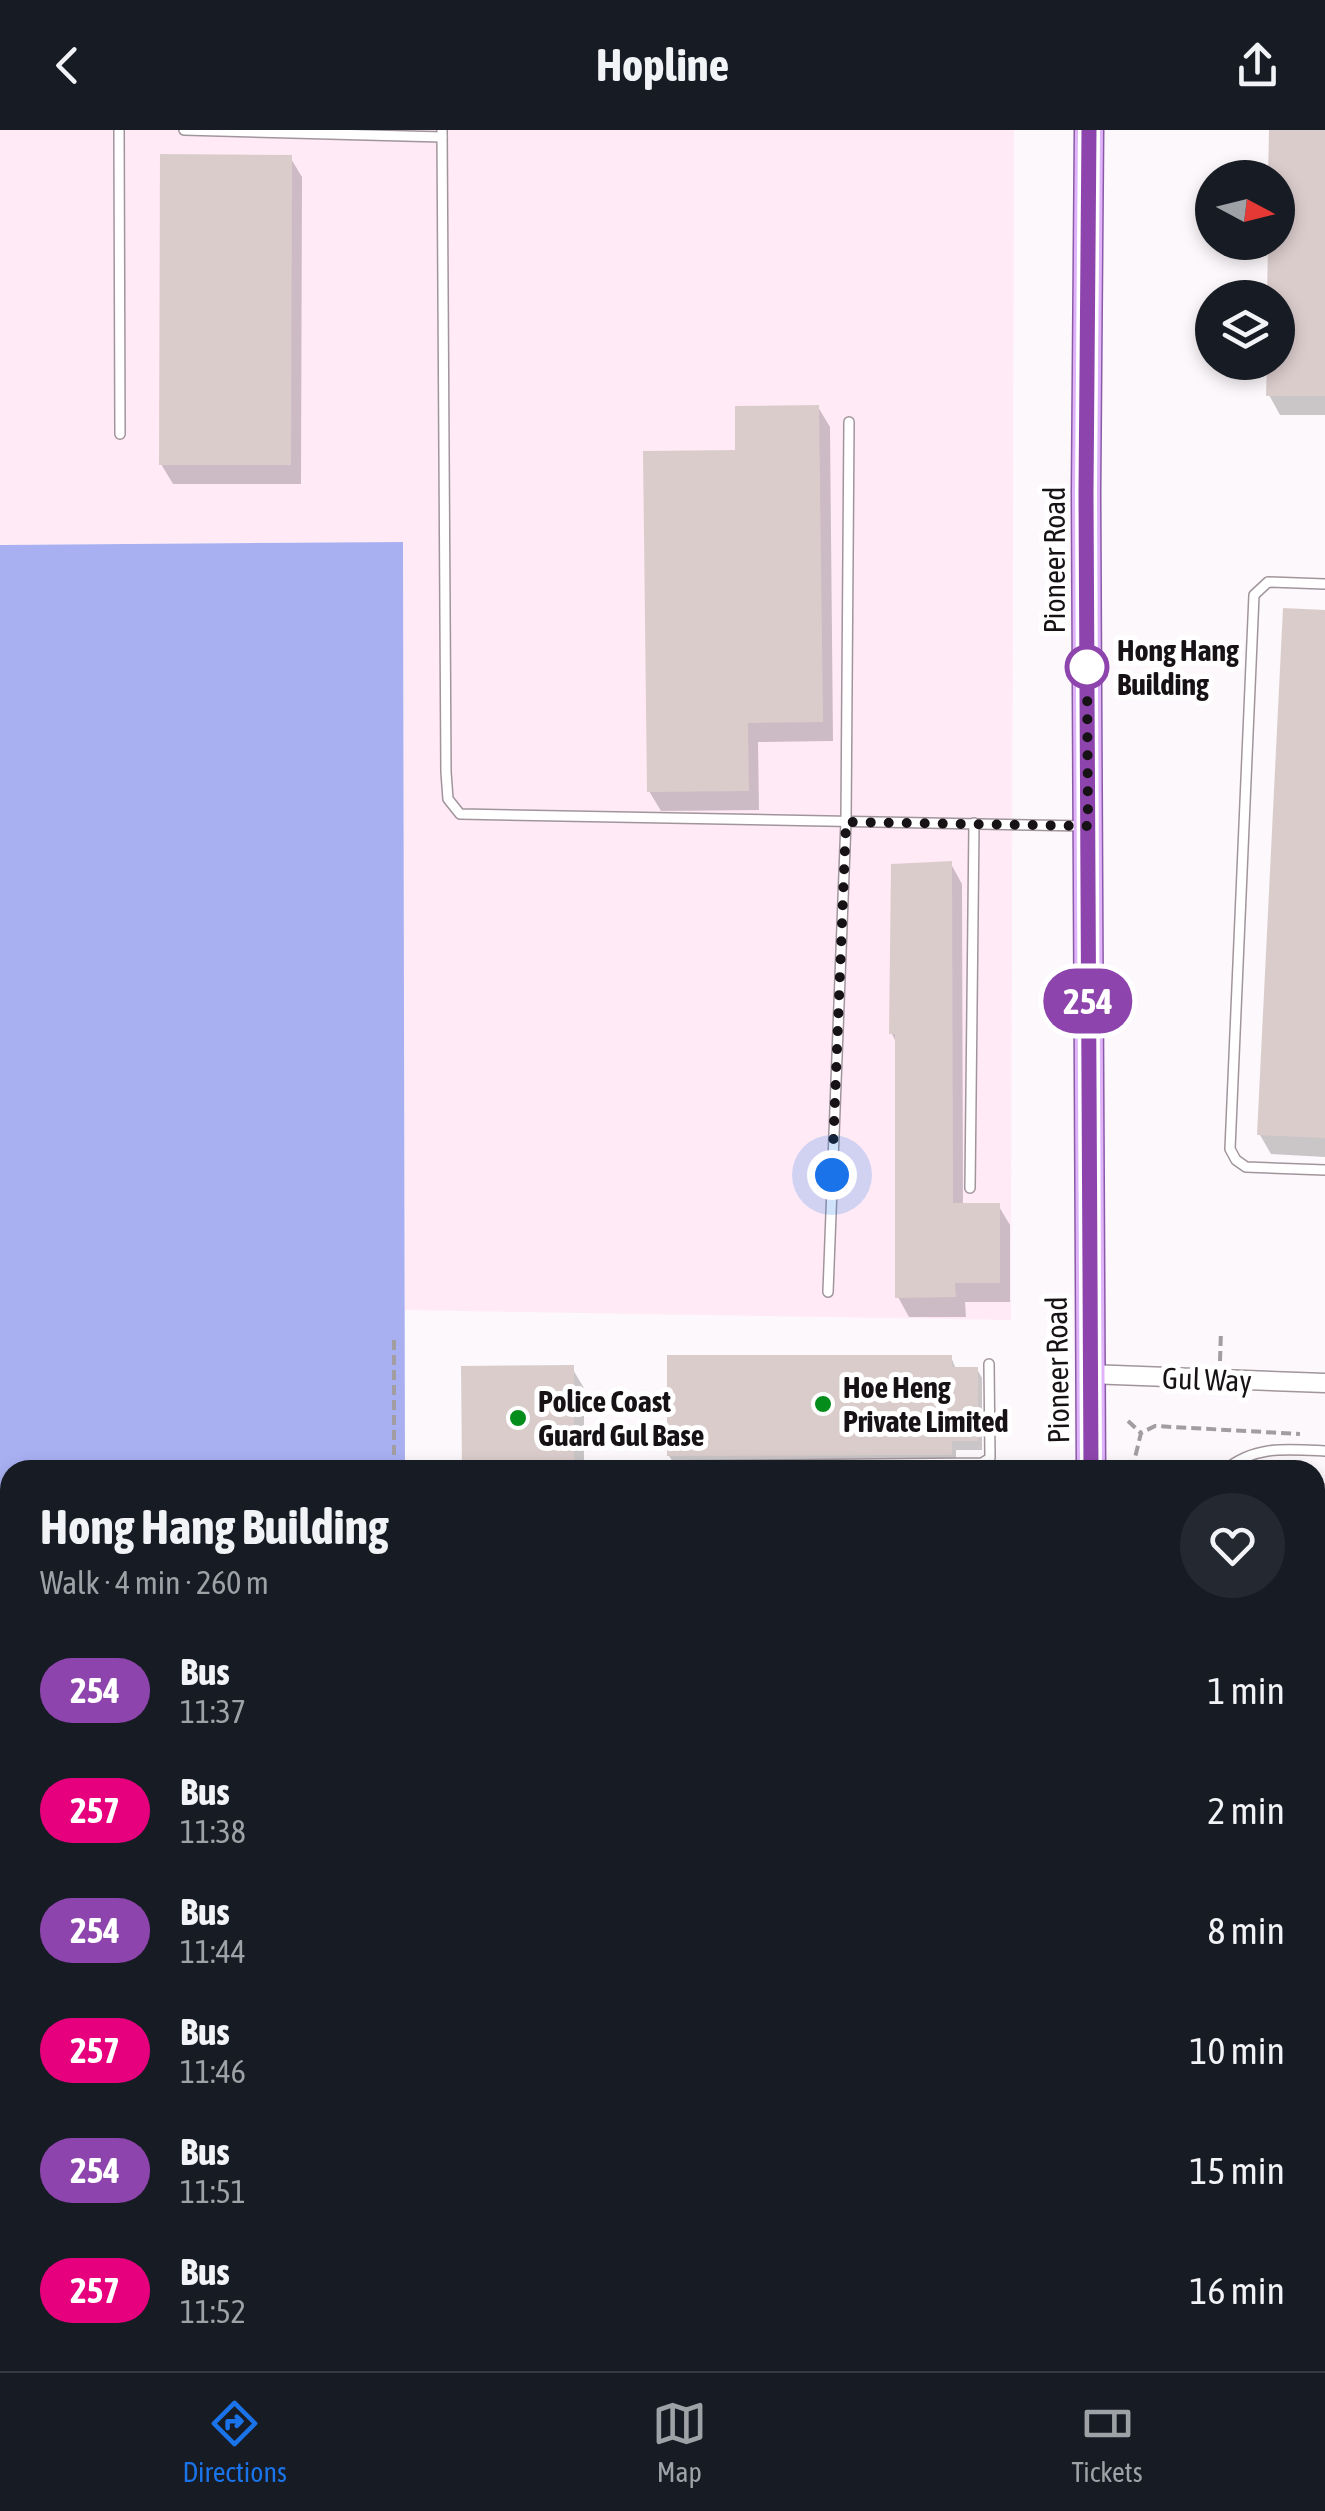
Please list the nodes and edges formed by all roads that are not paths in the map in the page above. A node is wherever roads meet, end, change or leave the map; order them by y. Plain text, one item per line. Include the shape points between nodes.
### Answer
1 (119, 130) edge
2 (184, 130) edge
3 (1089, 130) edge
4 (442, 134) edge
5 (849, 422) dead end
6 (120, 434) dead end
7 (1325, 584) edge
8 (846, 822) junction
9 (974, 824) junction
10 (1088, 826) junction
11 (1325, 1170) edge
12 (970, 1188) dead end
13 (828, 1292) dead end
14 (989, 1364) dead end
15 (1089, 1374) junction
16 (1325, 1384) edge
17 (1325, 1451) edge
18 (987, 1460) edge
19 (1091, 1460) edge
20 (1243, 1460) edge

1 - 6 lane
2 - 4 lane
3 - 10 main road, Pioneer Road
4 - 8 lane via 448,799 460,814 482,817
5 - 8 lane
7 - 11 lane via 1268,582 1254,596 1230,1149 1246,1166
8 - 9 lane
8 - 13 lane
9 - 10 lane
9 - 12 lane
10 - 15 main road, Pioneer Road
14 - 18 lane
15 - 16 street, Gul Way
15 - 19 main road, Pioneer Road
17 - 20 lane via 1274,1448

